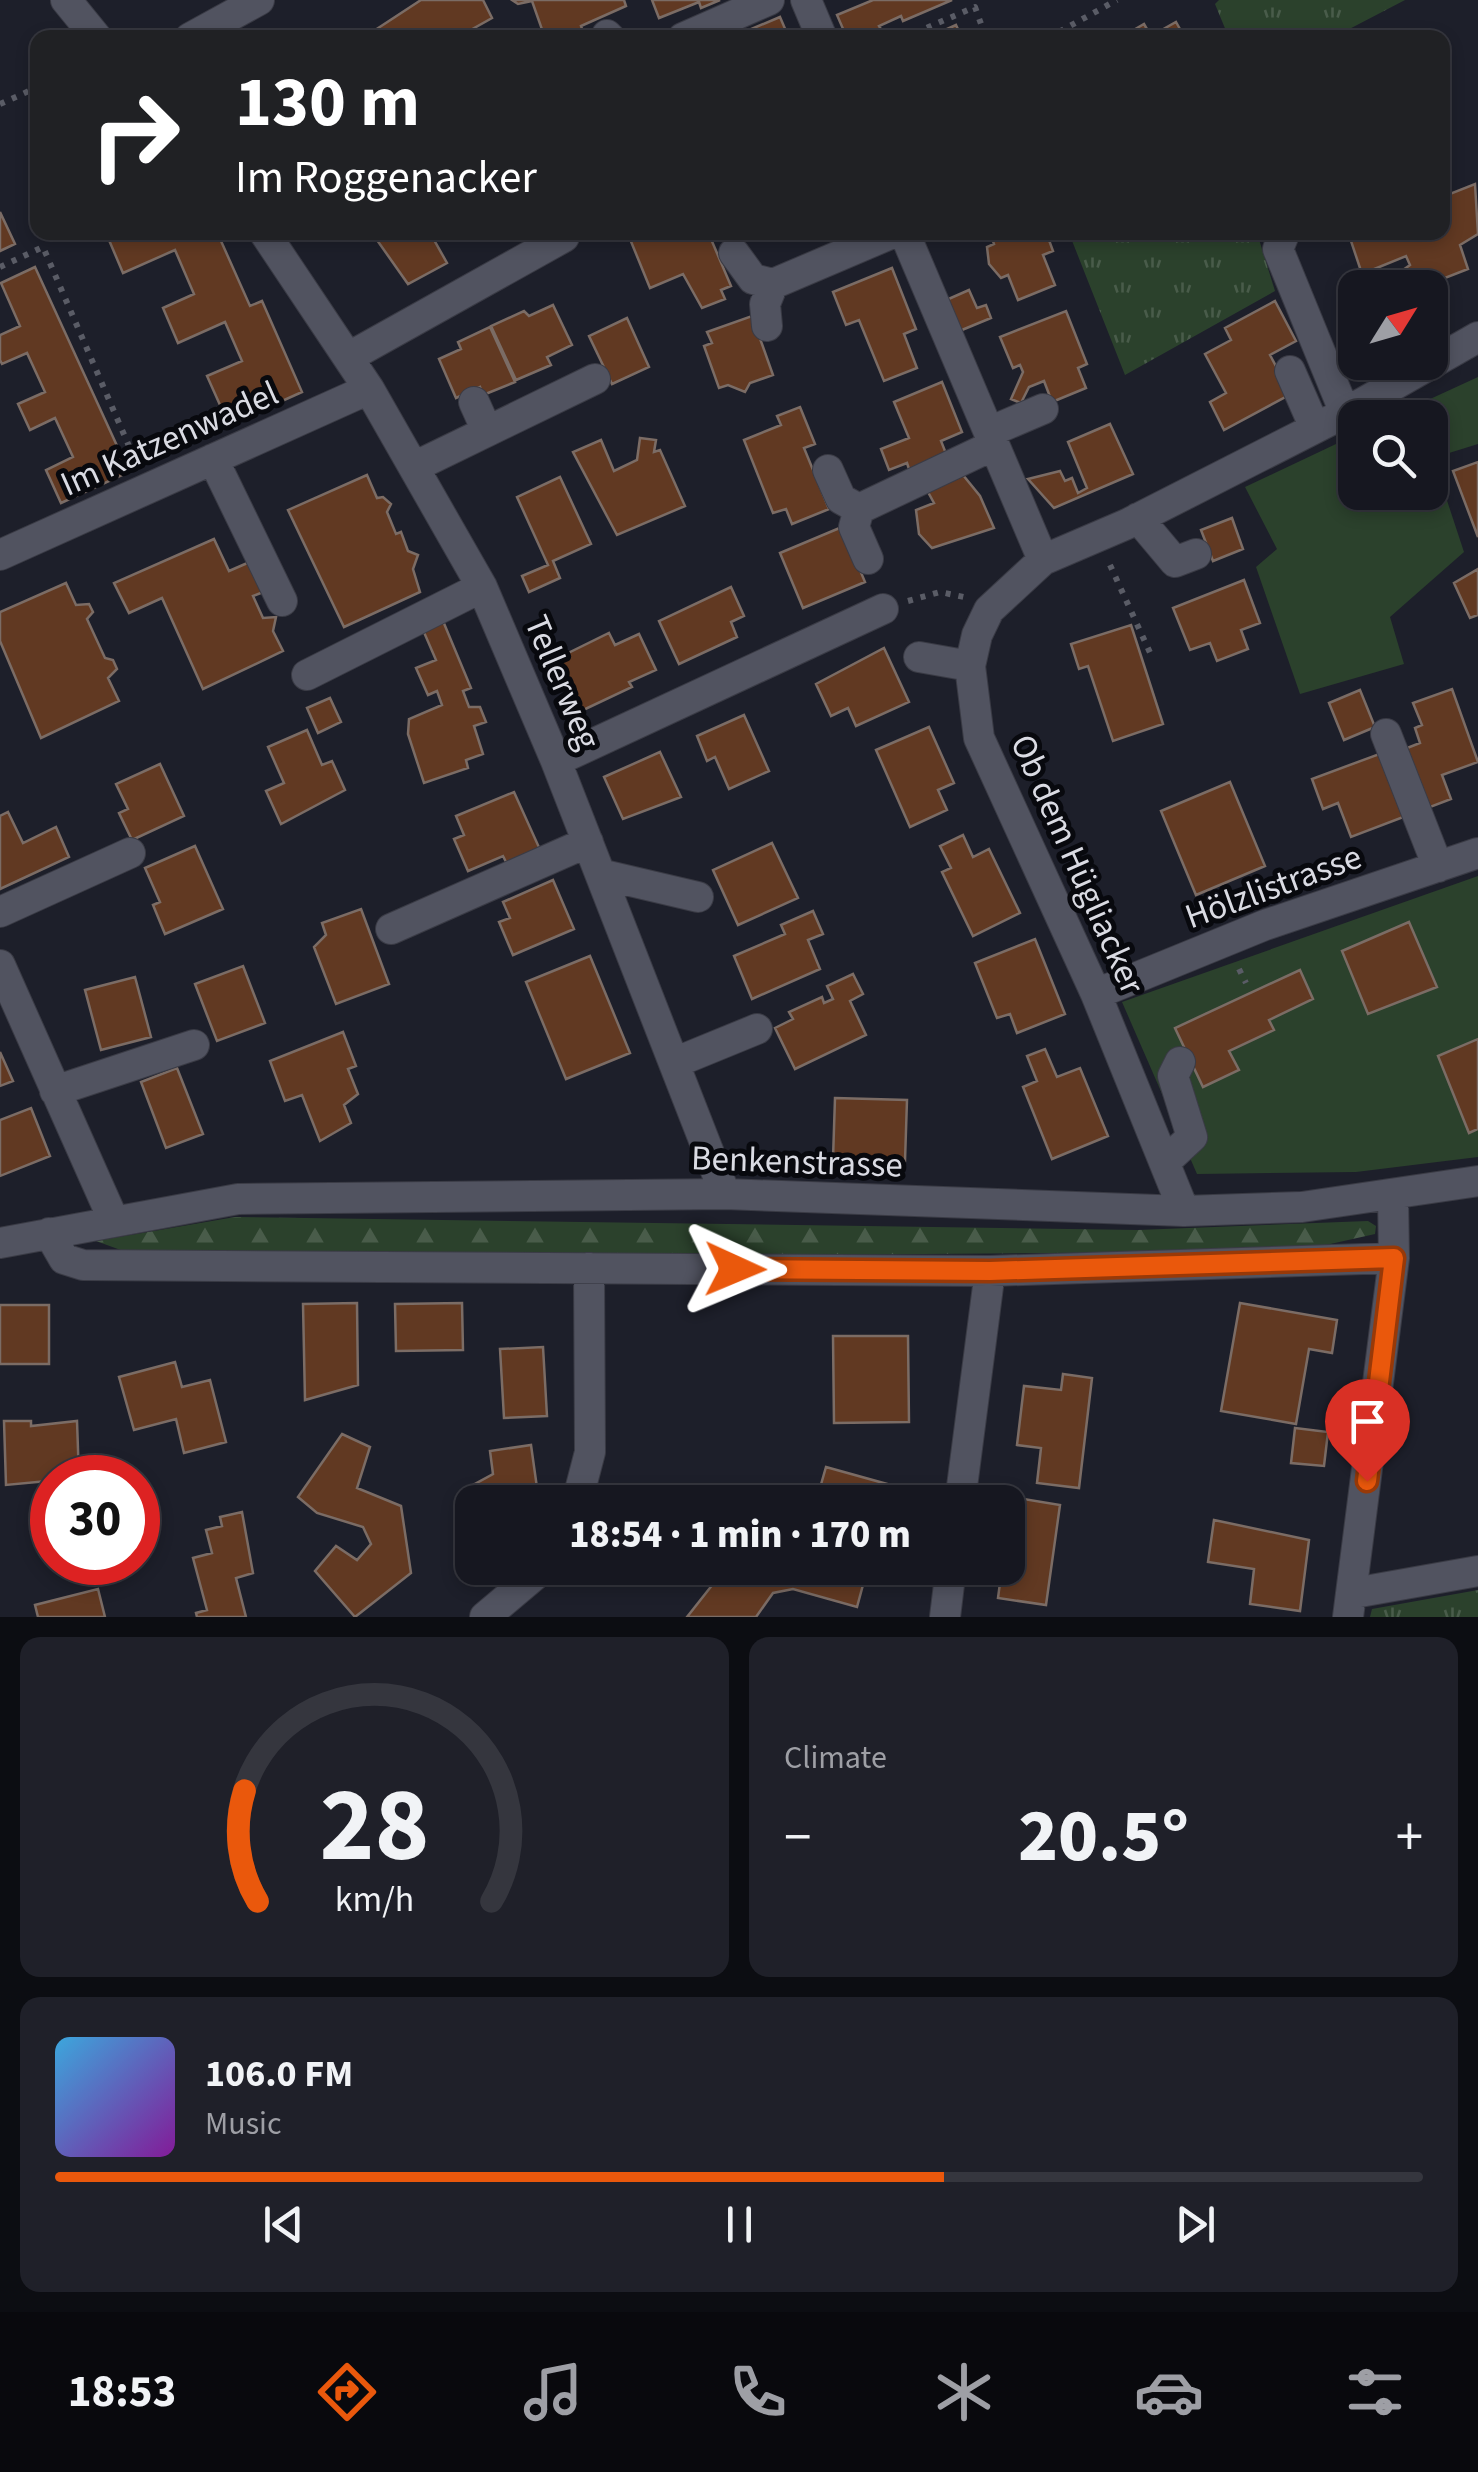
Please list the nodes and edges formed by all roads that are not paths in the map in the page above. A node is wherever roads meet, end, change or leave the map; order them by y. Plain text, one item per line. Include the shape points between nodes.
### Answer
1 (66, 0) edge
2 (259, 0) edge
3 (768, 0) edge
4 (806, 0) edge
5 (90, 30) edge
6 (205, 30) edge
7 (701, 30) edge
8 (819, 30) edge
9 (269, 240) edge
10 (557, 240) edge
11 (889, 240) edge
12 (908, 240) edge
13 (1282, 240) edge
14 (734, 254) dead end
15 (773, 284) junction
16 (767, 326) dead end
17 (1478, 338) edge
18 (349, 356) junction
19 (1290, 371) dead end
20 (596, 379) dead end
21 (370, 389) junction
22 (1339, 400) edge
23 (1369, 400) edge
24 (474, 402) dead end
25 (1043, 409) dead end
26 (1338, 416) edge
27 (1315, 428) junction
28 (487, 431) junction
29 (992, 439) junction
30 (213, 459) junction
31 (414, 467) junction
32 (828, 470) dead end
33 (860, 509) junction
34 (1138, 518) junction
35 (1196, 554) dead end
36 (0, 555) edge
37 (868, 559) dead end
38 (1043, 560) junction
39 (482, 587) junction
40 (282, 601) dead end
41 (883, 609) road end
42 (919, 657) dead end
43 (970, 666) junction
44 (307, 675) dead end
45 (1386, 734) dead end
46 (556, 761) junction
47 (588, 842) junction
48 (130, 853) dead end
49 (1478, 853) edge
50 (1438, 867) junction
51 (600, 874) junction
52 (698, 897) dead end
53 (0, 912) edge
54 (391, 929) dead end
55 (0, 965) edge
56 (1096, 994) junction
57 (757, 1028) dead end
58 (194, 1045) dead end
59 (1180, 1062) dead end
60 (674, 1064) junction
61 (55, 1092) junction
62 (1166, 1161) junction
63 (1478, 1182) edge
64 (725, 1194) junction
65 (1393, 1196) junction
66 (1184, 1211) junction
67 (112, 1219) junction
68 (48, 1233) junction
69 (0, 1243) edge
70 (1394, 1258) junction
71 (589, 1268) junction
72 (990, 1271) junction
73 (581, 1485) edge
74 (962, 1485) edge
75 (1478, 1571) edge
76 (523, 1585) edge
77 (949, 1585) edge
78 (1351, 1605) edge
79 (485, 1617) edge
80 (945, 1617) edge

1 - 5 street
2 - 6 street
3 - 7 street
4 - 8 street
9 - 18 street, Tellerweg
10 - 18 street via 452,288
11 - 15 street
12 - 29 street
13 - 22 street via 1278,248
14 - 15 street via 753,279
15 - 16 street via 764,304
17 - 23 street, Ob dem Hügliacker
18 - 21 street, Tellerweg
19 - 27 street
20 - 28 street
21 - 30 street, Im Katzenwadel
21 - 31 street, Tellerweg
24 - 28 street
25 - 29 street
26 - 27 street, Ob dem Hügliacker
27 - 34 street, Ob dem Hügliacker
28 - 31 street
29 - 33 street
29 - 38 street
30 - 36 street, Im Katzenwadel
30 - 40 street
31 - 39 street, Tellerweg
32 - 33 street via 841,499
33 - 37 street via 854,527
34 - 35 street via 1175,562
34 - 38 street, Ob dem Hügliacker
38 - 43 street, Ob dem Hügliacker via 990,610
39 - 44 street
39 - 46 street, Tellerweg
41 - 46 street
42 - 43 street
43 - 56 street, Ob dem Hügliacker via 979,738
45 - 50 street
46 - 47 street, Tellerweg
47 - 51 street, Tellerweg
47 - 54 street
48 - 53 street
49 - 50 street, Hölzlistrasse
50 - 56 street, Hölzlistrasse via 1265,925
51 - 52 street
51 - 60 street, Tellerweg
55 - 61 street
56 - 62 street, Ob dem Hügliacker
57 - 60 street
58 - 61 street
59 - 62 street via 1173,1076 1192,1136
60 - 64 street, Tellerweg
61 - 67 street
62 - 66 street, Ob dem Hügliacker
63 - 65 street, Benkenstrasse
64 - 66 street, Benkenstrasse
64 - 67 street, Benkenstrasse via 238,1199
65 - 66 street, Benkenstrasse
65 - 70 street
67 - 68 street, Benkenstrasse
68 - 69 street, Benkenstrasse
68 - 71 street via 64,1258 83,1265
70 - 72 street
70 - 78 street
71 - 72 street
71 - 73 street via 590,1452
72 - 74 street
75 - 78 street
76 - 79 street
77 - 80 street

